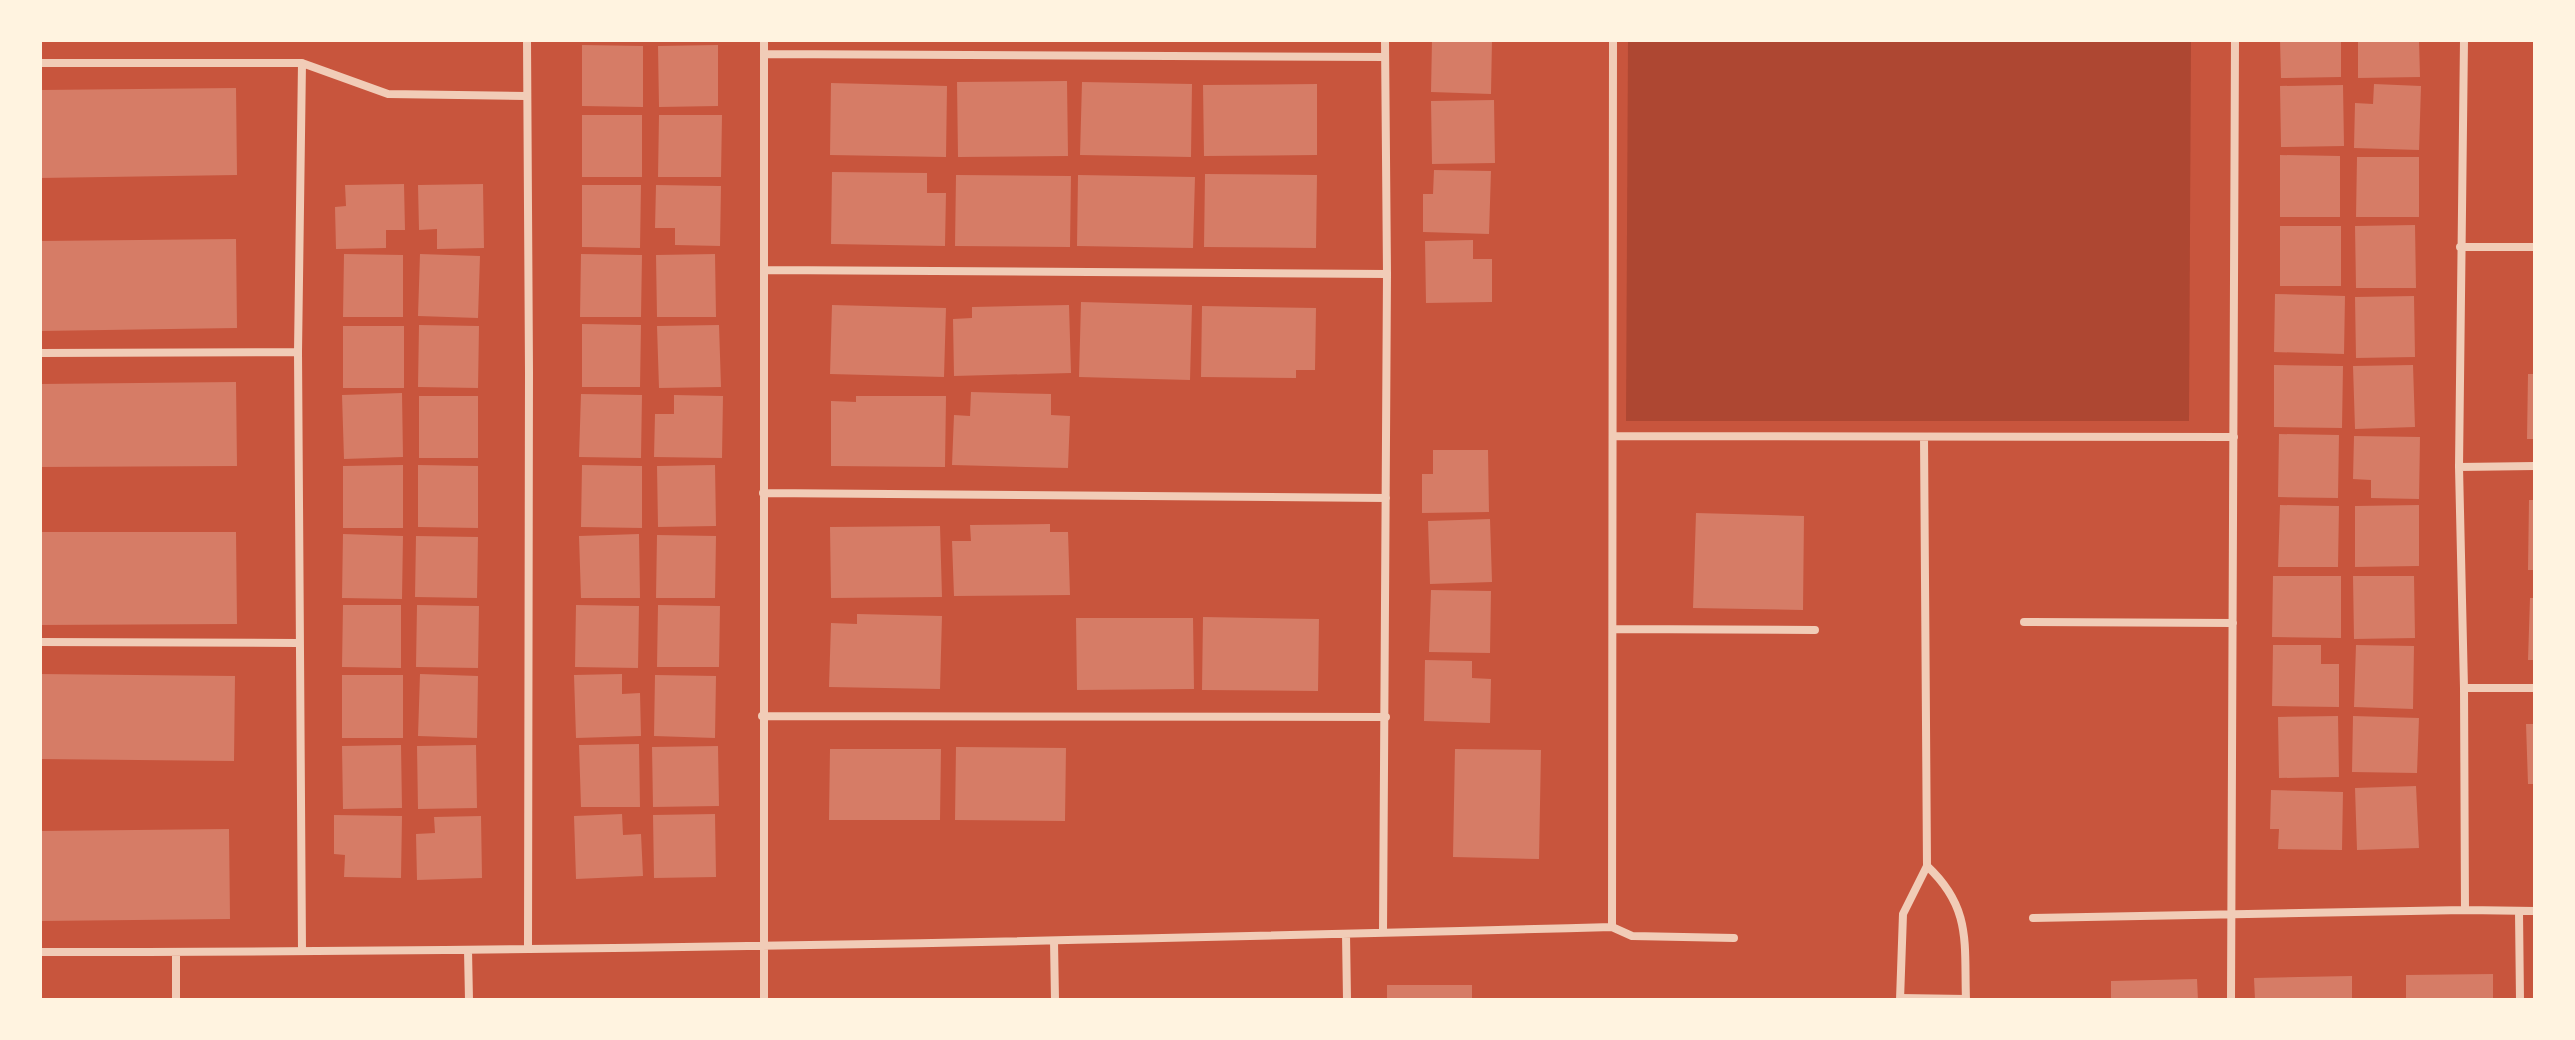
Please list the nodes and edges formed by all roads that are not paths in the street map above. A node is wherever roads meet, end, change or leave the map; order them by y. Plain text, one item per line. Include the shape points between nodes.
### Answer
1 (527, 40) edge
2 (764, 40) edge
3 (1385, 40) edge
4 (1613, 40) edge
5 (2235, 40) edge
6 (2464, 40) edge
7 (764, 54) junction
8 (1385, 57) junction
9 (40, 63) edge
10 (302, 63) junction
11 (526, 96) junction
12 (2460, 247) junction
13 (2535, 247) edge
14 (766, 270) junction
15 (1387, 274) junction
16 (298, 352) junction
17 (40, 353) edge
18 (1613, 436) junction
19 (1924, 437) junction
20 (2234, 437) junction
21 (2535, 466) edge
22 (2459, 467) junction
23 (763, 493) junction
24 (1386, 498) junction
25 (2024, 622) dead end
26 (2233, 623) junction
27 (1614, 629) junction
28 (1815, 630) dead end
29 (40, 642) edge
30 (298, 643) junction
31 (2464, 688) junction
32 (2535, 688) edge
33 (762, 716) junction
34 (1386, 717) junction
35 (1927, 866) junction
36 (2465, 910) junction
37 (2535, 911) edge
38 (2519, 912) junction
39 (2230, 915) junction
40 (2033, 918) dead end
41 (1612, 927) junction
42 (1383, 933) junction
43 (1346, 934) junction
44 (1734, 938) dead end
45 (1054, 941) junction
46 (762, 944) junction
47 (528, 948) junction
48 (302, 950) junction
49 (468, 950) junction
50 (40, 952) edge
51 (176, 952) junction
52 (1900, 998) edge
53 (1966, 999) edge
54 (176, 1000) edge
55 (469, 1000) edge
56 (764, 1000) edge
57 (1055, 1000) edge
58 (1347, 1000) edge
59 (2231, 1000) edge
60 (2520, 1000) edge

1 - 11 street
2 - 7 street
3 - 8 street
4 - 18 street
5 - 20 street
6 - 12 street
7 - 8 street
7 - 14 street
8 - 15 street
9 - 10 street
10 - 11 street via 388,94
10 - 16 street
11 - 47 street
12 - 13 street
12 - 22 street
14 - 15 street
14 - 23 street
15 - 24 street
16 - 17 street
16 - 30 street
18 - 19 street
18 - 27 street
19 - 20 street
19 - 35 street
20 - 26 street
21 - 22 street
22 - 31 street
23 - 24 street
23 - 33 street
24 - 34 street
25 - 26 street
26 - 39 street
27 - 28 street
27 - 41 street
29 - 30 street
30 - 48 street
31 - 32 street
31 - 36 street
33 - 34 street
33 - 46 street
34 - 42 street
35 - 52 street via 1903,914
35 - 53 street via 1957,902
36 - 38 street
36 - 39 street
37 - 38 street
38 - 60 street
39 - 40 street
39 - 59 street
41 - 42 street
41 - 44 street via 1632,936
42 - 43 street
43 - 45 street
43 - 58 street
45 - 46 street
45 - 57 street
46 - 47 street
46 - 56 street
47 - 49 street
48 - 49 street
48 - 51 street
49 - 55 street
50 - 51 street
51 - 54 street
52 - 53 lane

